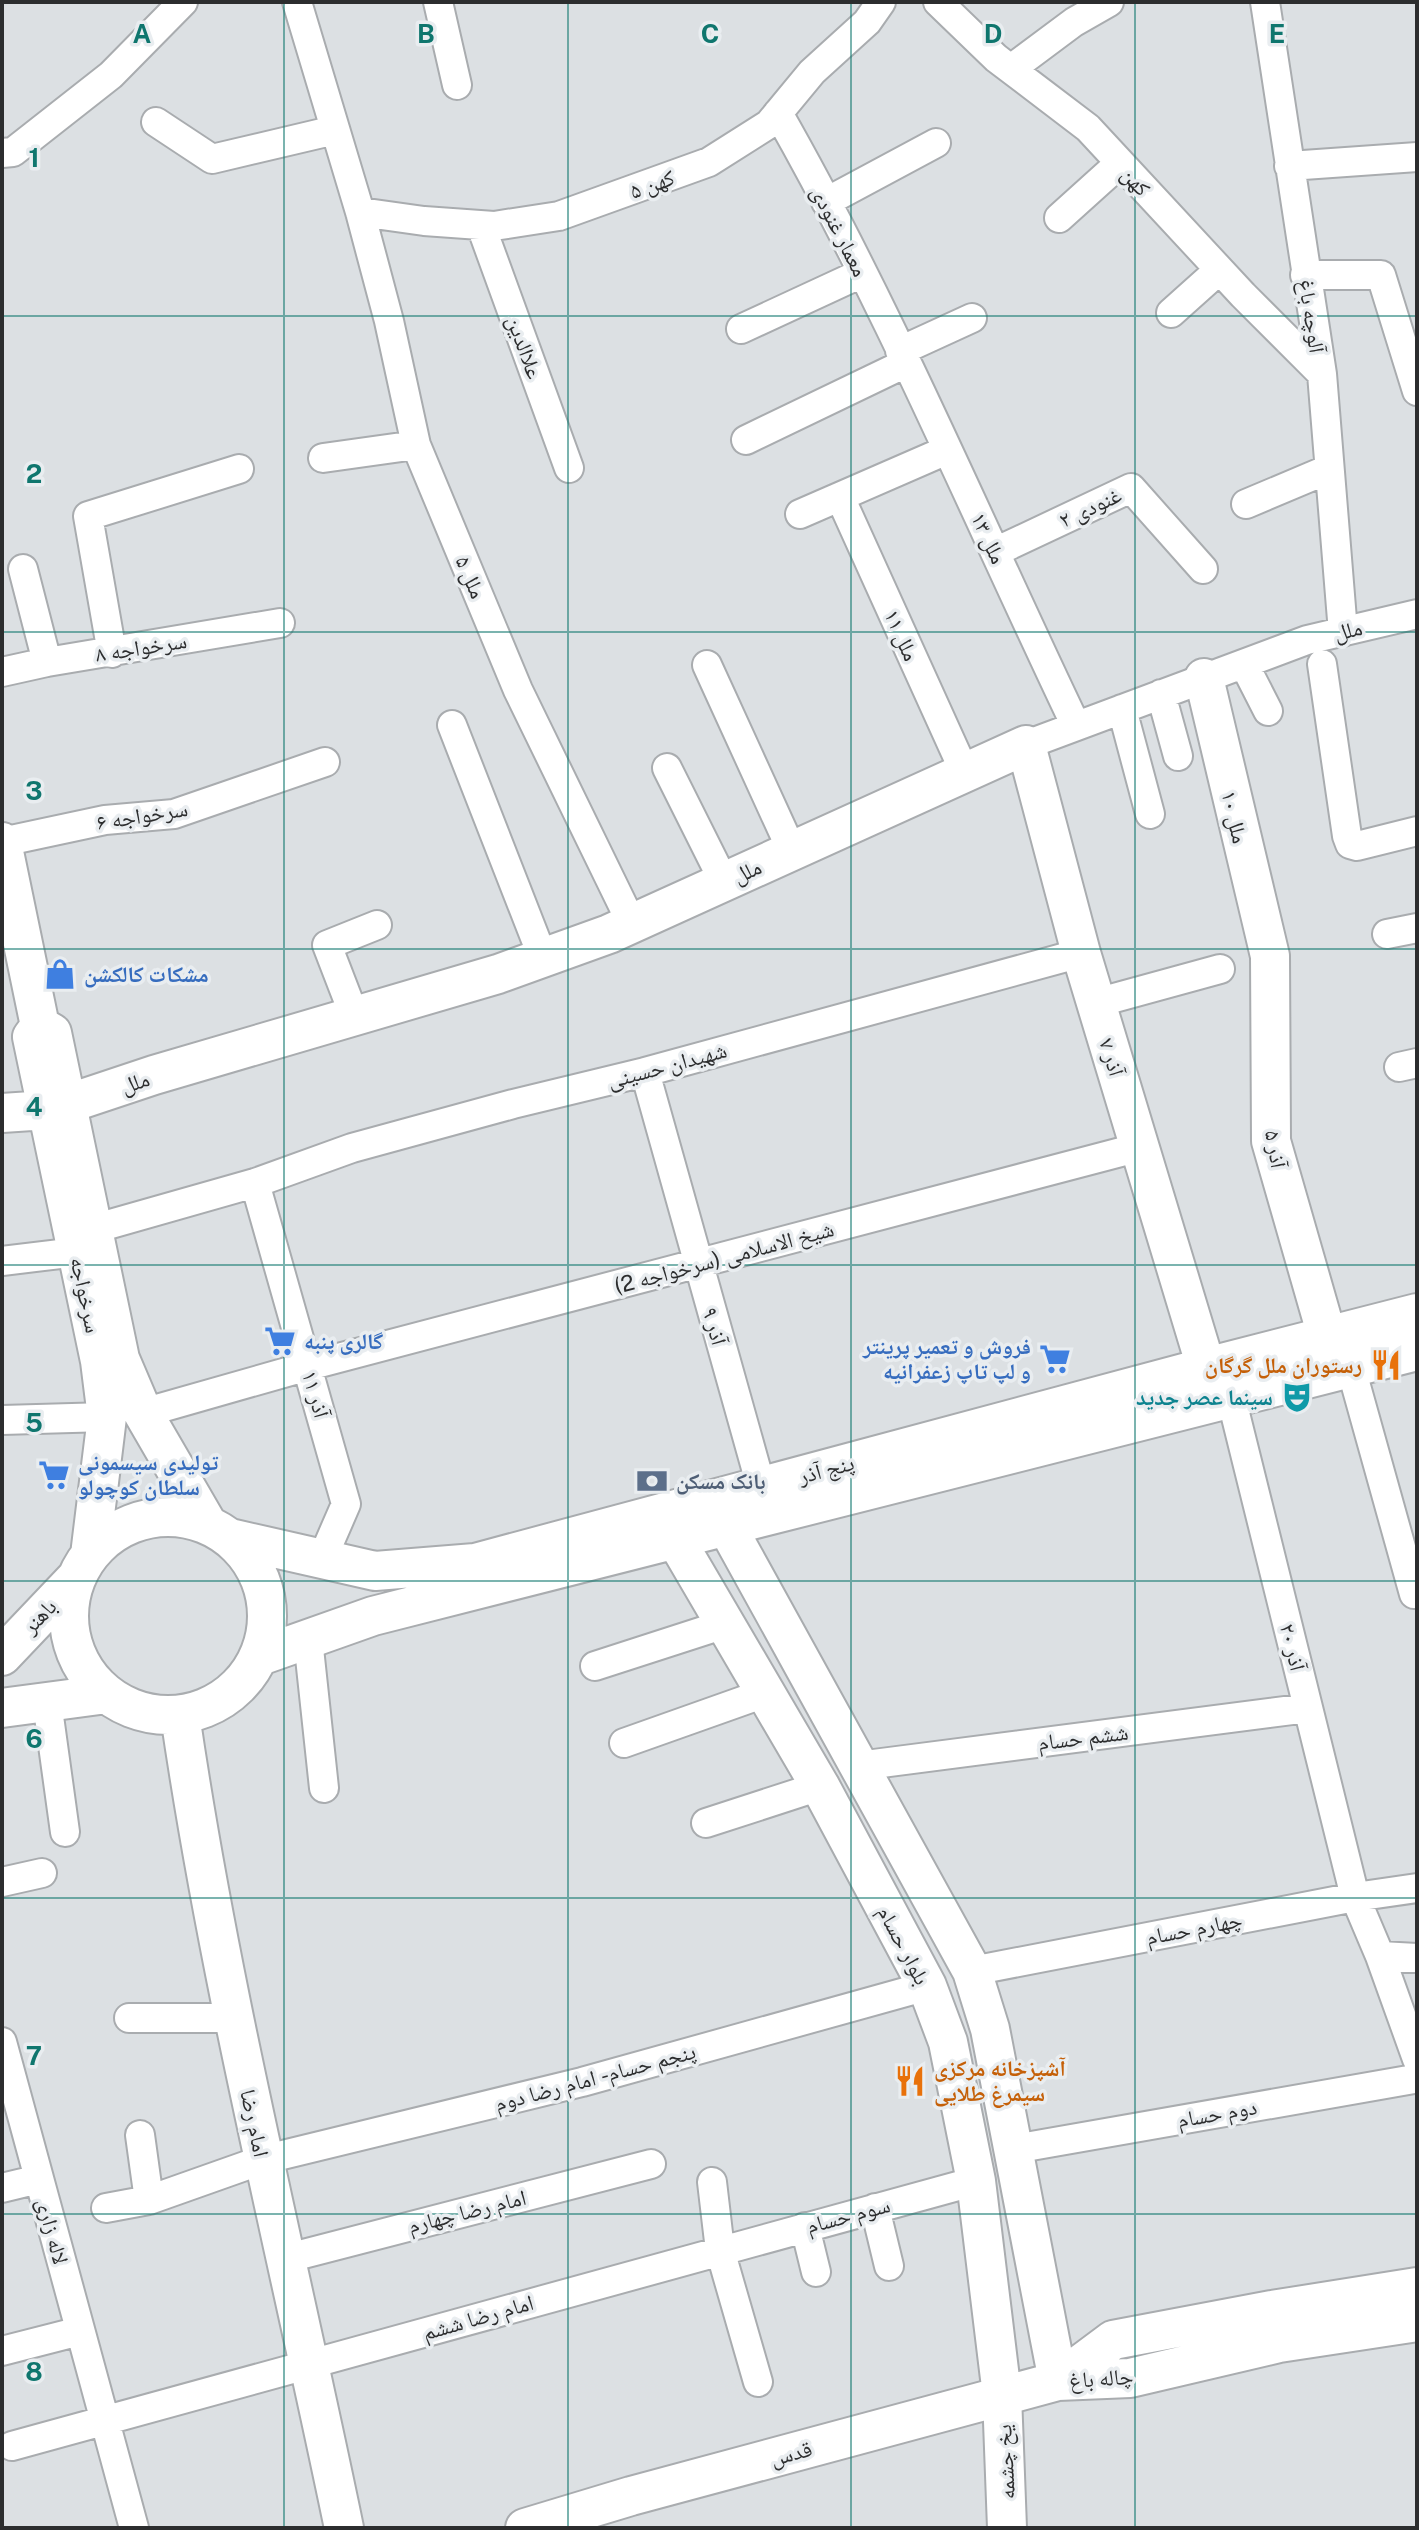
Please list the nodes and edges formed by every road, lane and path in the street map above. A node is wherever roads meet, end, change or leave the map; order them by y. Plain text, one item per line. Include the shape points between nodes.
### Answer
1 (183, 2) edge
2 (297, 2) edge
3 (438, 2) edge
4 (881, 2) edge
5 (938, 2) edge
6 (1109, 2) edge
7 (1265, 2) edge
8 (1011, 69) junction
9 (457, 85) dead end
10 (778, 113) junction
11 (156, 122) dead end
12 (335, 130) junction
13 (936, 143) dead end
14 (2, 153) edge
15 (1417, 157) edge
16 (1120, 163) junction
17 (1289, 166) junction
18 (826, 202) junction
19 (360, 212) junction
20 (1059, 218) dead end
21 (481, 226) junction
22 (1219, 270) junction
23 (862, 273) junction
24 (1305, 275) junction
25 (1171, 313) dead end
26 (972, 318) dead end
27 (741, 329) dead end
28 (903, 357) junction
29 (1322, 374) junction
30 (1417, 391) edge
31 (746, 440) dead end
32 (416, 445) junction
33 (947, 450) junction
34 (323, 458) dead end
35 (569, 468) dead end
36 (239, 469) dead end
37 (1329, 469) junction
38 (840, 497) junction
39 (1246, 504) dead end
40 (800, 514) dead end
41 (995, 552) junction
42 (23, 569) dead end
43 (1203, 569) dead end
44 (1417, 614) edge
45 (280, 623) dead end
46 (1343, 632) junction
47 (112, 653) junction
48 (47, 662) junction
49 (1244, 664) junction
50 (1322, 664) dead end
51 (707, 665) dead end
52 (2, 672) edge
53 (1204, 678) junction
54 (1161, 694) junction
55 (1122, 709) junction
56 (1268, 711) dead end
57 (452, 725) dead end
58 (1076, 726) junction
59 (1026, 745) junction
60 (1178, 756) dead end
61 (325, 762) dead end
62 (667, 768) dead end
63 (965, 773) junction
64 (1150, 814) dead end
65 (1417, 831) edge
66 (2, 842) edge
67 (792, 851) junction
68 (724, 882) junction
69 (632, 924) junction
70 (377, 925) dead end
71 (1417, 928) edge
72 (1387, 934) dead end
73 (1081, 953) junction
74 (1270, 956) joint
75 (543, 958) junction
76 (1220, 969) dead end
77 (1096, 1003) junction
78 (354, 1015) junction
79 (645, 1072) junction
80 (57, 1107) junction
81 (2, 1113) edge
82 (1140, 1147) junction
83 (255, 1183) junction
84 (85, 1241) junction
85 (2, 1261) edge
86 (698, 1263) junction
87 (1417, 1313) edge
88 (1327, 1336) junction
89 (1417, 1351) edge
90 (308, 1366) junction
91 (1206, 1367) junction
92 (1351, 1368) junction
93 (1231, 1397) junction
94 (125, 1415) junction
95 (2, 1420) edge
96 (761, 1486) junction
97 (726, 1525) junction
98 (219, 1532) junction
99 (676, 1540) junction
100 (323, 1557) junction
101 (83, 1566) junction
102 (1414, 1594) dead end
103 (725, 1624) junction
104 (308, 1639) junction
105 (2, 1656) edge
106 (260, 1656) junction
107 (595, 1666) dead end
108 (765, 1693) junction
109 (107, 1694) junction
110 (47, 1702) junction
111 (2, 1708) edge
112 (1308, 1708) junction
113 (180, 1715) junction
114 (624, 1743) dead end
115 (858, 1766) junction
116 (820, 1786) junction
117 (324, 1788) dead end
118 (706, 1823) dead end
119 (65, 1832) dead end
120 (42, 1873) dead end
121 (2, 1882) edge
122 (1417, 1888) edge
123 (1355, 1897) junction
124 (1380, 1956) junction
125 (1417, 1958) edge
126 (972, 1971) junction
127 (927, 1986) junction
128 (129, 2018) dead end
129 (233, 2018) junction
130 (1411, 2024) edge
131 (2, 2042) edge
132 (1417, 2059) edge
133 (1417, 2073) edge
134 (140, 2135) dead end
135 (1014, 2149) junction
136 (262, 2160) junction
137 (651, 2164) dead end
138 (39, 2179) junction
139 (976, 2181) junction
140 (712, 2182) dead end
141 (2, 2188) edge
142 (149, 2200) junction
143 (106, 2208) dead end
144 (875, 2208) junction
145 (805, 2227) junction
146 (720, 2250) junction
147 (284, 2259) junction
148 (889, 2266) dead end
149 (648, 2269) joint
150 (816, 2272) dead end
151 (1417, 2287) edge
152 (1417, 2322) edge
153 (80, 2331) junction
154 (2, 2351) edge
155 (308, 2364) junction
156 (1058, 2381) junction
157 (758, 2382) dead end
158 (1002, 2395) junction
159 (104, 2420) junction
160 (12, 2446) dead end
161 (134, 2528) edge
162 (344, 2528) edge
163 (525, 2528) edge
164 (1007, 2528) edge

1 - 14 street via 111,75 13,152
2 - 12 street, ملل ۵
3 - 9 street
4 - 10 street, ۵ کهن
5 - 8 street, کهن
6 - 8 street
7 - 17 street, آلوچه باغ
8 - 16 street, کهن via 1088,128
10 - 18 street, معمار غنودی
10 - 21 street, ۵ کهن via 709,162 559,216
11 - 12 street via 212,159
12 - 19 street, ملل ۵
13 - 18 street
15 - 17 street
16 - 20 street
16 - 22 street, کهن
17 - 24 street, آلوچه باغ
18 - 23 street, معمار غنودی
19 - 21 street, ۵ کهن
19 - 32 street, ملل ۵
21 - 35 street, علاالدین
22 - 25 street
22 - 29 street, کهن
23 - 27 street
23 - 28 street, معمار غنودی
24 - 29 street, آلوچه باغ
24 - 30 street via 1381,275
26 - 28 street
28 - 31 street
28 - 33 street, ملل ۱۳
29 - 37 street, آلوچه باغ
32 - 34 street
32 - 69 street, ملل ۵ via 518,690
33 - 38 street
33 - 41 street, ملل ۱۳
36 - 47 street via 88,516
37 - 39 street
37 - 46 street, آلوچه باغ
38 - 40 street
38 - 63 street, ۱۱ ملل
41 - 43 street, ۲ غنودی via 1131,488
41 - 58 street, ملل ۱۳
42 - 48 street
44 - 46 street, ملل
45 - 47 street, ۸ سرخواجه
46 - 49 street, ملل
47 - 48 street, ۸ سرخواجه
48 - 52 street, ۸ سرخواجه
49 - 53 street, ملل
49 - 56 street
50 - 65 street via 1350,844
51 - 67 street
53 - 54 street, ملل
53 - 74 main road, ۱۰ ملل
54 - 55 street, ملل
54 - 60 street
55 - 58 street, ملل
55 - 64 street
57 - 75 street
58 - 59 street, ملل
59 - 63 main road, ملل
59 - 73 main road, آذر ۷
61 - 66 street, سرخواجه ۶ via 174,814 105,820
62 - 68 street
63 - 67 main road, ملل
66 - 80 main road, سرخواجه
67 - 68 main road, ملل
68 - 69 main road, ملل
69 - 75 main road, ملل
70 - 78 street via 327,945
71 - 72 street
73 - 77 main road, آذر ۷
73 - 79 street, شهیدان حسینی
74 - 88 main road, آذر ۵ via 1271,1141
75 - 78 main road, ملل
76 - 77 street
77 - 82 main road, آذر ۷
78 - 80 main road, ملل
79 - 83 street, شهیدان حسینی via 352,1148
79 - 86 street, ۹ آذر
80 - 81 main road, ملل
80 - 84 main road, سرخواجه
82 - 86 street, شیخ الاسلامی (سرخواجه 2)
82 - 91 main road, آذر ۷
83 - 84 street, شهیدان حسینی
83 - 90 street, آذر ۱۱
84 - 85 street, شهیدان حسینی
84 - 94 main road, سرخواجه via 120,1359
86 - 90 street, شیخ الاسلامی (سرخواجه 2)
86 - 96 street, ۹ آذر
87 - 88 main road, پنج آذر
88 - 91 main road, پنج آذر
89 - 92 main road, پنج آذر
90 - 94 street, شیخ الاسلامی (سرخواجه 2)
90 - 100 street, آذر ۱۱ via 346,1504
91 - 96 main road, پنج آذر
92 - 93 main road, پنج آذر
92 - 102 street
93 - 97 main road, پنج آذر
93 - 112 street, ۲۰ آذر
94 - 95 street, شیخ الاسلامی (سرخواجه 2)
94 - 98 main road, سرخواجه
94 - 101 main road
96 - 100 main road, پنج آذر via 475,1563 375,1571
97 - 99 main road, پنج آذر
97 - 115 main road
98 - 100 main road, پنج آذر
98 - 101 main road via 183,1518 131,1524 109,1537
98 - 106 main road via 248,1557 261,1580 268,1605
99 - 103 main road, بلوار حسام
99 - 104 main road, پنج آذر via 373,1616
101 - 105 main road, باهنر
101 - 109 main road via 70,1602 69,1628 88,1676
103 - 107 street
103 - 108 main road, بلوار حسام
104 - 106 main road, پنج آذر
104 - 117 street
106 - 113 main road via 228,1696
108 - 114 street
108 - 116 main road, بلوار حسام
109 - 110 main road
109 - 113 main road via 129,1708
110 - 111 main road
110 - 119 street
112 - 115 street, ششم حسام
112 - 123 street, ۲۰ آذر
113 - 129 main road, امام رضا
115 - 116 main road
115 - 126 main road
116 - 118 street
116 - 127 main road, بلوار حسام
120 - 121 street
122 - 123 street, چهارم حسام
123 - 124 street, ۲۰ آذر
123 - 126 street, چهارم حسام
124 - 125 street
124 - 130 street, ۲۰ آذر
126 - 135 main road via 990,2029
127 - 136 street, پنجم حسام - امام رضا دوم via 582,2082
127 - 139 main road, بلوار حسام via 948,2042
128 - 129 street
129 - 136 main road, امام رضا
130 - 132 street, ۲۰ آذر
131 - 138 street, لاله زاری
133 - 135 street, دوم حسام via 1414,2079
134 - 142 street
135 - 156 main road
136 - 142 street, پنجم حسام - امام رضا دوم
136 - 147 main road, امام رضا
137 - 147 street, امام رضا چهارم
138 - 141 street
138 - 153 street, لاله زاری
139 - 144 street, سوم حسام
139 - 158 main road, بلوار حسام
140 - 146 street
142 - 143 street, پنجم حسام - امام رضا دوم
144 - 145 street, سوم حسام
144 - 148 street
145 - 146 street, سوم حسام
145 - 150 street
146 - 149 street, سوم حسام
146 - 157 street
147 - 155 main road, امام رضا
149 - 155 street, امام رضا ششم
151 - 156 main road, چاله باغ via 1113,2340
152 - 156 main road, چاله باغ via 1279,2343 1130,2378
153 - 154 street
153 - 159 street, لاله زاری
155 - 159 street, امام رضا ششم
155 - 162 main road, امام رضا
156 - 158 main road, قدس
158 - 163 main road, قدس
158 - 164 main road, یخ چشمه
159 - 160 street, امام رضا ششم
159 - 161 street, لاله زاری

